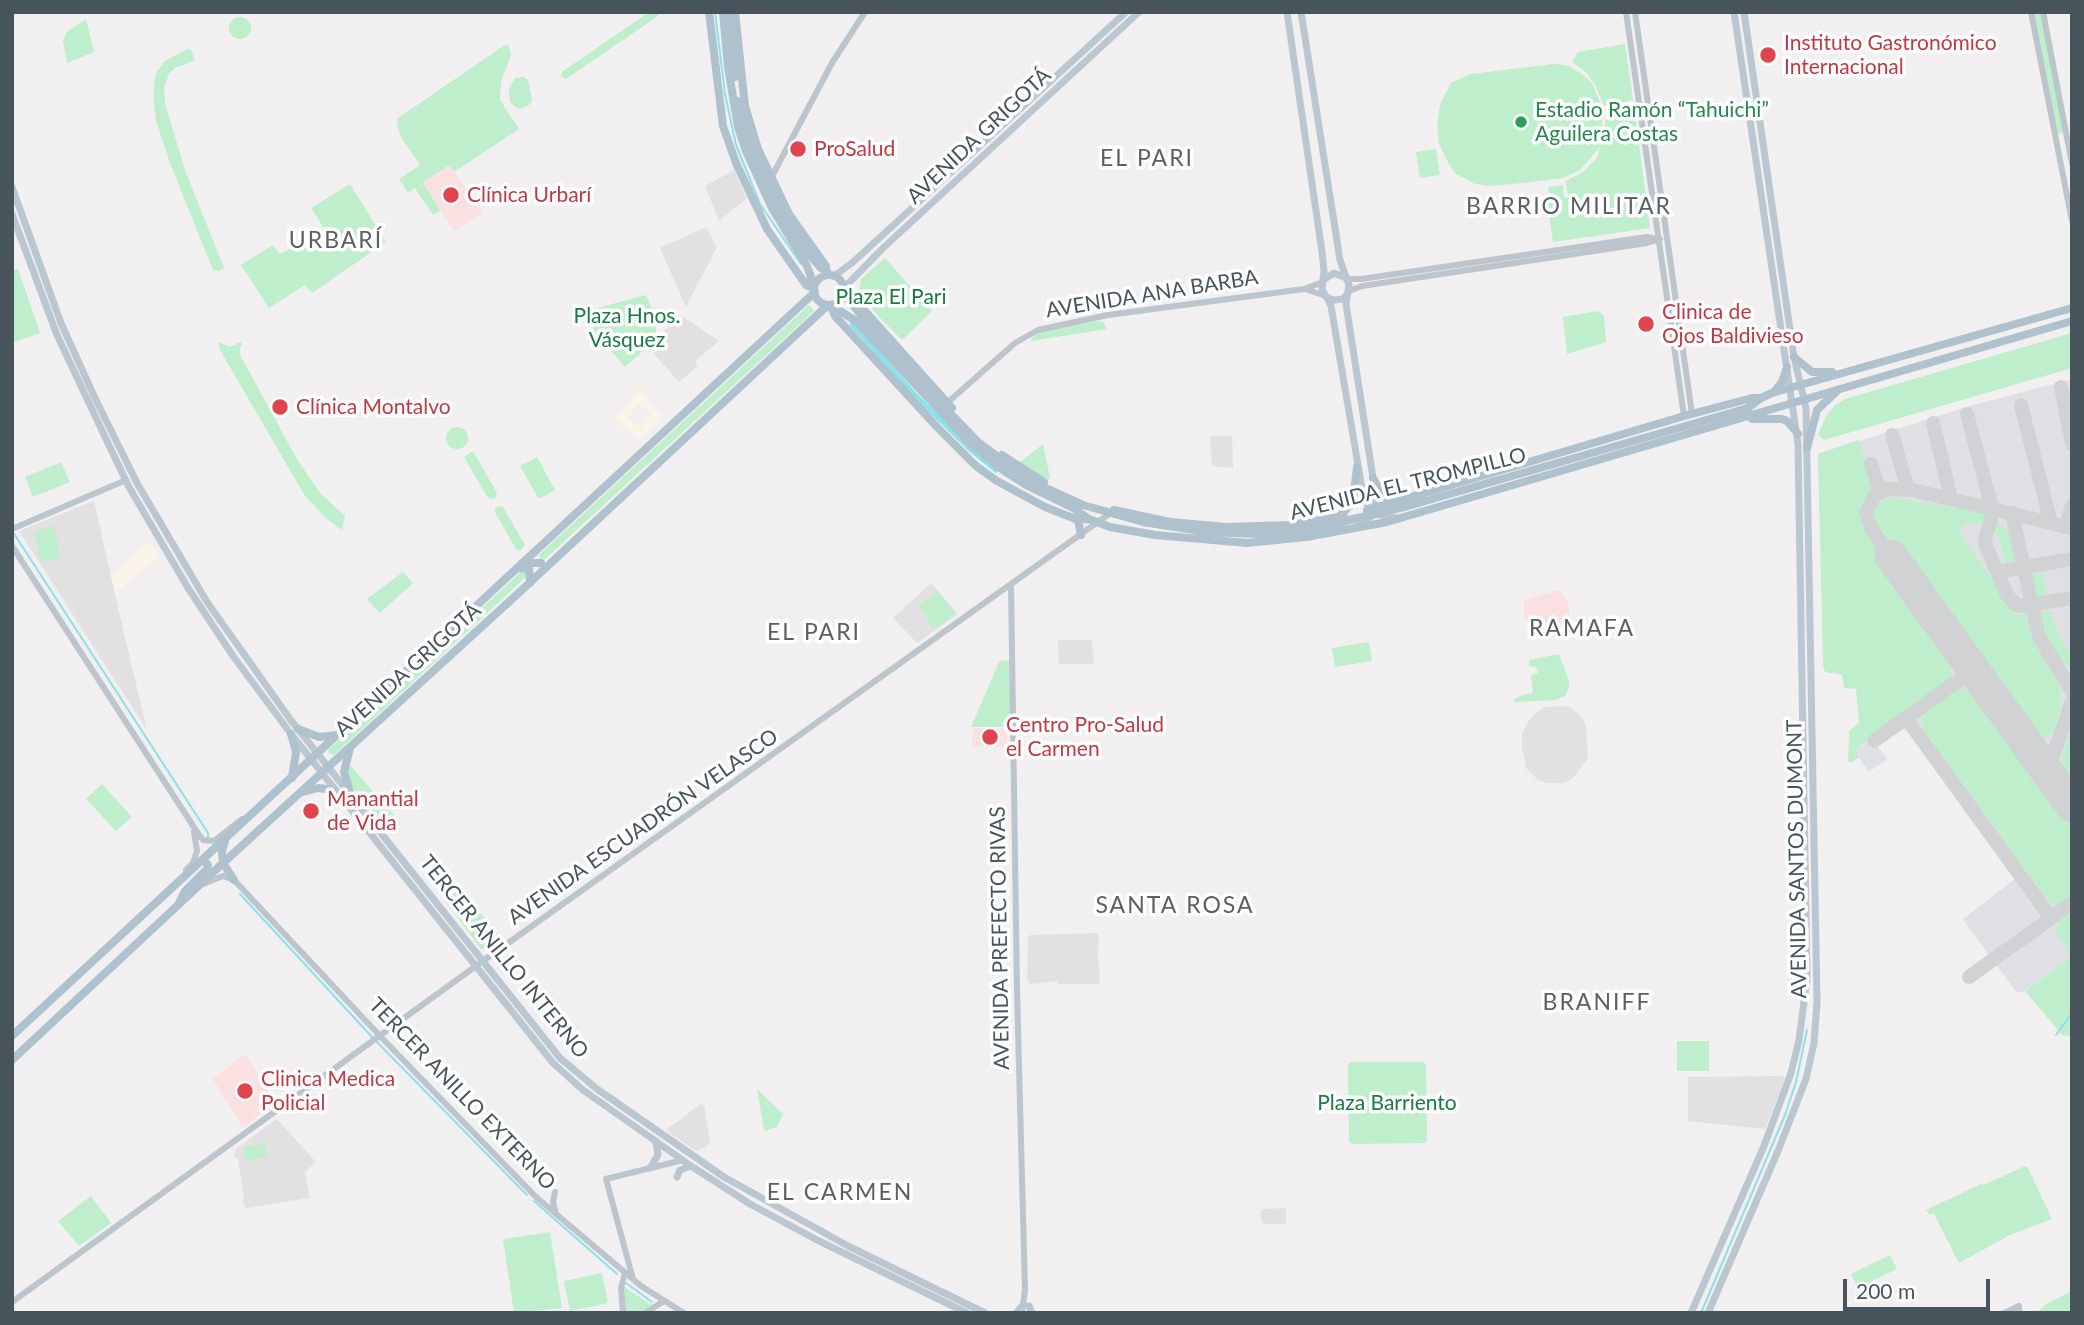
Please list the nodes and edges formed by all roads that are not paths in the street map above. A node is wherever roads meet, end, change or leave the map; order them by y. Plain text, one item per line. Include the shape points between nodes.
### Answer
1 (709, 12) edge
2 (723, 12) edge
3 (728, 12) edge
4 (735, 12) edge
5 (865, 12) edge
6 (1126, 12) edge
7 (1139, 12) edge
8 (1287, 12) edge
9 (1301, 12) edge
10 (1626, 12) edge
11 (1635, 12) edge
12 (1734, 12) edge
13 (1744, 12) edge
14 (2031, 12) edge
15 (2043, 12) edge
16 (1746, 23) junction
17 (1736, 25) junction
18 (1305, 37) junction
19 (1291, 38) junction
20 (1638, 40) junction
21 (1630, 41) junction
22 (1307, 50) junction
23 (1293, 52) junction
24 (1761, 128) junction
25 (1751, 130) junction
26 (2067, 138) junction
27 (2056, 140) junction
28 (1653, 145) junction
29 (1645, 146) junction
30 (2072, 164) edge
31 (771, 178) junction
32 (12, 187) edge
33 (1763, 211) junction
34 (12, 214) edge
35 (1775, 221) junction
36 (2072, 221) edge
37 (897, 222) junction
38 (1766, 230) junction
39 (1662, 238) junction
40 (1777, 242) junction
41 (1338, 251) junction
42 (878, 252) junction
43 (1322, 252) junction
44 (1510, 260) junction
45 (830, 274) junction
46 (1347, 279) junction
47 (1323, 281) junction
48 (813, 289) junction
49 (1304, 289) junction
50 (844, 291) junction
51 (1348, 292) junction
52 (1326, 296) junction
53 (830, 306) junction
54 (2072, 308) edge
55 (1348, 320) junction
56 (2072, 321) edge
57 (1334, 323) junction
58 (1794, 357) junction
59 (1787, 368) junction
60 (1849, 371) junction
61 (1801, 385) junction
62 (1842, 387) junction
63 (1790, 388) junction
64 (1772, 393) junction
65 (1761, 398) junction
66 (1804, 399) junction
67 (942, 402) junction
68 (1793, 403) junction
69 (1347, 404) junction
70 (1688, 415) junction
71 (1738, 419) junction
72 (1366, 428) junction
73 (1798, 434) junction
74 (1353, 441) junction
75 (1807, 448) junction
76 (995, 449) junction
77 (125, 459) junction
78 (1371, 463) junction
79 (1558, 463) junction
80 (1007, 466) junction
81 (1514, 466) junction
82 (1357, 467) junction
83 (1373, 478) junction
84 (126, 480) junction
85 (1011, 489) junction
86 (141, 491) junction
87 (1046, 496) junction
88 (1398, 502) junction
89 (1083, 505) junction
90 (1373, 510) junction
91 (1109, 514) junction
92 (1340, 517) junction
93 (1398, 518) junction
94 (1089, 519) junction
95 (1078, 520) junction
96 (1098, 523) junction
97 (1331, 524) junction
98 (13, 529) edge
99 (1090, 529) junction
100 (153, 530) junction
101 (1351, 530) junction
102 (1081, 535) junction
103 (12, 546) edge
104 (173, 548) junction
105 (533, 561) junction
106 (530, 578) junction
107 (1011, 585) junction
108 (188, 587) junction
109 (207, 603) junction
110 (217, 633) junction
111 (237, 648) junction
112 (295, 731) junction
113 (340, 734) junction
114 (352, 744) junction
115 (315, 757) junction
116 (326, 769) junction
117 (292, 778) junction
118 (301, 793) junction
119 (347, 795) junction
120 (258, 808) junction
121 (191, 824) junction
122 (225, 841) junction
123 (239, 849) junction
124 (204, 860) junction
125 (223, 863) junction
126 (403, 873) junction
127 (234, 880) junction
128 (422, 886) junction
129 (199, 887) junction
130 (161, 899) junction
131 (178, 906) junction
132 (449, 932) junction
133 (469, 943) junction
134 (480, 964) junction
135 (1807, 983) junction
136 (492, 985) junction
137 (510, 996) junction
138 (1817, 1002) junction
139 (1804, 1009) junction
140 (1815, 1030) junction
141 (12, 1036) edge
142 (379, 1037) junction
143 (12, 1060) edge
144 (597, 1089) junction
145 (583, 1090) junction
146 (651, 1127) junction
147 (653, 1138) junction
148 (683, 1160) junction
149 (691, 1166) junction
150 (650, 1168) junction
151 (713, 1170) junction
152 (677, 1177) dead end
153 (555, 1192) dead end
154 (557, 1216) junction
155 (1742, 1216) junction
156 (861, 1261) junction
157 (878, 1261) junction
158 (625, 1273) junction
159 (902, 1273) junction
160 (887, 1274) junction
161 (633, 1279) junction
162 (664, 1301) junction
163 (12, 1302) edge
164 (2019, 1309) edge
165 (1027, 1310) edge
166 (623, 1313) edge
167 (645, 1313) edge
168 (684, 1313) edge
169 (967, 1313) edge
170 (985, 1313) edge
171 (1016, 1313) edge
172 (1691, 1313) edge
173 (1709, 1313) edge
174 (2004, 1313) edge

1 - 48 main road via 722,117 736,163 767,229
2 - 48 main road via 733,106 742,139 772,208 807,265
3 - 45 main road via 738,104 750,148 776,205 805,250
4 - 31 main road via 746,106
5 - 31 street via 832,63
6 - 37 main road, AVENIDA GRIGOTÁ
7 - 42 main road, AVENIDA GRIGOTÁ
8 - 19 main road
9 - 18 main road
10 - 21 street
11 - 20 street
12 - 17 main road, AVENIDA SANTOS DUMONT
13 - 16 main road, AVENIDA SANTOS DUMONT
14 - 27 street
15 - 26 street
16 - 17 main road via 1742,29
16 - 24 main road, AVENIDA SANTOS DUMONT
17 - 25 main road, AVENIDA SANTOS DUMONT
18 - 19 main road
18 - 22 main road
19 - 23 main road
20 - 21 street
20 - 28 street
21 - 29 street
22 - 23 main road via 1299,47
22 - 41 main road
23 - 43 main road
24 - 25 main road via 1756,134
24 - 35 main road, AVENIDA SANTOS DUMONT
25 - 33 main road, AVENIDA SANTOS DUMONT
26 - 27 street
26 - 30 street
27 - 36 street
28 - 29 street via 1648,142
28 - 39 street
29 - 39 street
31 - 45 main road via 799,231
32 - 77 main road via 61,323
33 - 35 main road
33 - 38 main road, AVENIDA SANTOS DUMONT
34 - 84 main road via 57,335
35 - 40 main road, AVENIDA SANTOS DUMONT
37 - 42 main road via 900,228
37 - 45 main road, AVENIDA GRIGOTÁ
38 - 40 main road via 1772,230
38 - 59 main road, AVENIDA SANTOS DUMONT
39 - 44 street
39 - 70 street
40 - 58 main road, AVENIDA SANTOS DUMONT
41 - 43 main road via 1331,255
41 - 46 main road
42 - 50 main road, AVENIDA GRIGOTÁ
43 - 47 main road
44 - 46 street
44 - 51 street
45 - 48 main road
45 - 50 main road via 841,281
46 - 47 main road via 1334,273
46 - 51 main road
47 - 49 street, AVENIDA ANA BARBA
47 - 52 main road
48 - 53 main road via 819,301
48 - 105 main road, AVENIDA GRIGOTÁ
49 - 52 street, AVENIDA ANA BARBA
49 - 67 street, AVENIDA ANA BARBA via 1096,317 1038,330
50 - 53 main road
50 - 67 main road, AVENIDA EL TROMPILLO
50 - 67 main road, AVENIDA EL TROMPILLO
51 - 52 main road via 1339,300
51 - 55 main road
52 - 57 main road
53 - 85 main road, AVENIDA EL TROMPILLO via 964,455
53 - 87 main road, AVENIDA EL TROMPILLO via 856,321 973,446
53 - 105 main road, AVENIDA GRIGOTÁ
54 - 60 main road, AVENIDA EL TROMPILLO
55 - 57 main road via 1342,316
55 - 72 main road
56 - 62 main road, AVENIDA EL TROMPILLO
57 - 69 main road
58 - 60 main road via 1812,372
58 - 61 main road, AVENIDA SANTOS DUMONT
59 - 63 main road, AVENIDA SANTOS DUMONT
59 - 64 main road
60 - 61 main road, AVENIDA EL TROMPILLO
61 - 63 main road, AVENIDA EL TROMPILLO
61 - 66 main road, AVENIDA SANTOS DUMONT
62 - 66 main road, AVENIDA EL TROMPILLO
62 - 75 main road via 1817,410
63 - 64 main road, AVENIDA EL TROMPILLO
63 - 68 main road, AVENIDA SANTOS DUMONT
64 - 65 main road, AVENIDA EL TROMPILLO
65 - 70 main road, AVENIDA EL TROMPILLO
65 - 79 main road, AVENIDA EL TROMPILLO via 1748,408
66 - 68 main road, AVENIDA EL TROMPILLO
66 - 75 main road, AVENIDA SANTOS DUMONT
67 - 76 main road, AVENIDA EL TROMPILLO
67 - 80 main road, AVENIDA EL TROMPILLO
68 - 71 main road, AVENIDA EL TROMPILLO
68 - 73 main road, AVENIDA SANTOS DUMONT
69 - 72 main road via 1353,429 1361,432
69 - 74 main road
70 - 81 main road, AVENIDA EL TROMPILLO
71 - 73 main road via 1782,419
71 - 93 main road, AVENIDA EL TROMPILLO
72 - 78 main road
73 - 135 main road, AVENIDA SANTOS DUMONT
74 - 78 main road via 1365,439
74 - 82 main road
75 - 138 main road, AVENIDA SANTOS DUMONT
76 - 80 main road
76 - 92 main road, AVENIDA EL TROMPILLO via 1065,492 1144,517 1246,527
77 - 84 street
77 - 86 main road
78 - 83 main road
79 - 81 main road
79 - 90 main road, AVENIDA EL TROMPILLO
80 - 89 main road, AVENIDA EL TROMPILLO
81 - 88 main road, AVENIDA EL TROMPILLO
82 - 90 main road via 1364,500
82 - 92 main road via 1353,502
83 - 88 main road via 1383,496
83 - 90 main road
84 - 86 street
84 - 98 street
84 - 100 main road
85 - 87 main road
85 - 95 main road, AVENIDA EL TROMPILLO
86 - 104 main road
87 - 94 main road, AVENIDA EL TROMPILLO
88 - 90 main road, AVENIDA EL TROMPILLO
89 - 91 main road, AVENIDA EL TROMPILLO
89 - 94 street
90 - 92 main road, AVENIDA EL TROMPILLO
90 - 93 main road
90 - 97 main road, AVENIDA EL TROMPILLO
90 - 101 main road
91 - 96 street, AVENIDA ESCUADRÓN VELASCO
91 - 97 main road, AVENIDA EL TROMPILLO via 1175,528 1233,533 1287,532
92 - 97 main road
93 - 101 main road, AVENIDA EL TROMPILLO
94 - 95 main road, AVENIDA EL TROMPILLO
94 - 96 main road, AVENIDA EL TROMPILLO
94 - 99 street
95 - 102 main road
96 - 99 street, AVENIDA ESCUADRÓN VELASCO
96 - 101 main road, AVENIDA EL TROMPILLO via 1155,535 1247,542
99 - 102 street, AVENIDA ESCUADRÓN VELASCO
100 - 104 main road
100 - 108 main road
102 - 107 street, AVENIDA ESCUADRÓN VELASCO
103 - 121 street
104 - 109 main road
105 - 106 main road, AVENIDA GRIGOTÁ
105 - 106 main road
105 - 106 main road
105 - 113 main road, AVENIDA GRIGOTÁ
106 - 114 main road, AVENIDA GRIGOTÁ
107 - 134 street, AVENIDA ESCUADRÓN VELASCO
107 - 165 street, AVENIDA PREFECTO RIVAS
108 - 109 main road via 195,586
108 - 110 main road
109 - 111 main road
110 - 111 main road
110 - 112 main road
111 - 112 main road
112 - 113 main road via 318,737
112 - 115 main road, TERCER ANILLO INTERNO
112 - 117 main road
113 - 115 main road, AVENIDA GRIGOTÁ
114 - 116 main road, AVENIDA GRIGOTÁ
114 - 119 main road via 345,765
115 - 116 main road, TERCER ANILLO INTERNO
115 - 117 main road, AVENIDA GRIGOTÁ
116 - 118 main road, AVENIDA GRIGOTÁ
116 - 119 main road, TERCER ANILLO INTERNO
117 - 120 main road, AVENIDA GRIGOTÁ
118 - 119 main road via 327,789
118 - 123 main road, AVENIDA GRIGOTÁ
119 - 126 main road, TERCER ANILLO INTERNO
119 - 128 main road, TERCER ANILLO INTERNO
120 - 121 street via 214,841 203,840
120 - 122 main road, AVENIDA GRIGOTÁ
121 - 130 street via 196,857
122 - 124 main road, AVENIDA GRIGOTÁ
122 - 125 main road
123 - 125 main road, AVENIDA GRIGOTÁ
123 - 127 street via 231,866
124 - 130 main road, AVENIDA GRIGOTÁ
124 - 131 main road via 207,869 185,891
125 - 127 main road
125 - 129 main road, AVENIDA GRIGOTÁ
126 - 128 main road via 407,871
126 - 132 main road, TERCER ANILLO INTERNO
127 - 129 street via 223,876
127 - 142 street, TERCER ANILLO EXTERNO
128 - 133 main road, TERCER ANILLO INTERNO
129 - 131 main road, AVENIDA GRIGOTÁ
130 - 141 main road, AVENIDA GRIGOTÁ
131 - 143 main road, AVENIDA GRIGOTÁ
132 - 133 main road via 464,945
132 - 134 main road, TERCER ANILLO INTERNO
133 - 134 main road, TERCER ANILLO INTERNO
134 - 136 main road, TERCER ANILLO INTERNO
134 - 137 main road, TERCER ANILLO INTERNO
134 - 142 street, AVENIDA ESCUADRÓN VELASCO
135 - 138 main road via 1808,999
135 - 139 main road, AVENIDA SANTOS DUMONT
136 - 137 main road via 498,984
136 - 145 main road, TERCER ANILLO INTERNO via 553,1063
137 - 144 main road, TERCER ANILLO INTERNO via 560,1058
138 - 140 main road, AVENIDA SANTOS DUMONT
139 - 140 main road via 1813,1009
139 - 155 main road, AVENIDA SANTOS DUMONT via 1791,1073
140 - 155 main road, AVENIDA SANTOS DUMONT via 1805,1079 1778,1152
142 - 154 street, TERCER ANILLO EXTERNO
142 - 163 street, AVENIDA ESCUADRÓN VELASCO
144 - 145 main road
144 - 146 main road, TERCER ANILLO INTERNO
145 - 147 main road, TERCER ANILLO INTERNO
146 - 148 main road
146 - 151 main road, TERCER ANILLO INTERNO
147 - 148 main road, TERCER ANILLO INTERNO
147 - 150 main road via 658,1155
148 - 149 main road, TERCER ANILLO INTERNO
148 - 150 street
148 - 151 main road via 692,1159
149 - 152 main road via 683,1167
149 - 156 main road, TERCER ANILLO INTERNO via 750,1204
150 - 161 street via 606,1180
151 - 157 main road, TERCER ANILLO INTERNO
153 - 154 street
154 - 158 street, TERCER ANILLO EXTERNO
155 - 172 main road, AVENIDA SANTOS DUMONT
155 - 173 main road, AVENIDA SANTOS DUMONT
156 - 157 main road
156 - 160 main road, TERCER ANILLO INTERNO
157 - 159 main road, TERCER ANILLO INTERNO
158 - 161 street, TERCER ANILLO EXTERNO
158 - 166 street
159 - 160 main road via 890,1270
159 - 170 main road, TERCER ANILLO INTERNO
160 - 169 main road, TERCER ANILLO INTERNO
161 - 162 street, TERCER ANILLO EXTERNO
162 - 167 street
162 - 168 street, TERCER ANILLO EXTERNO
164 - 174 street
165 - 171 main road

